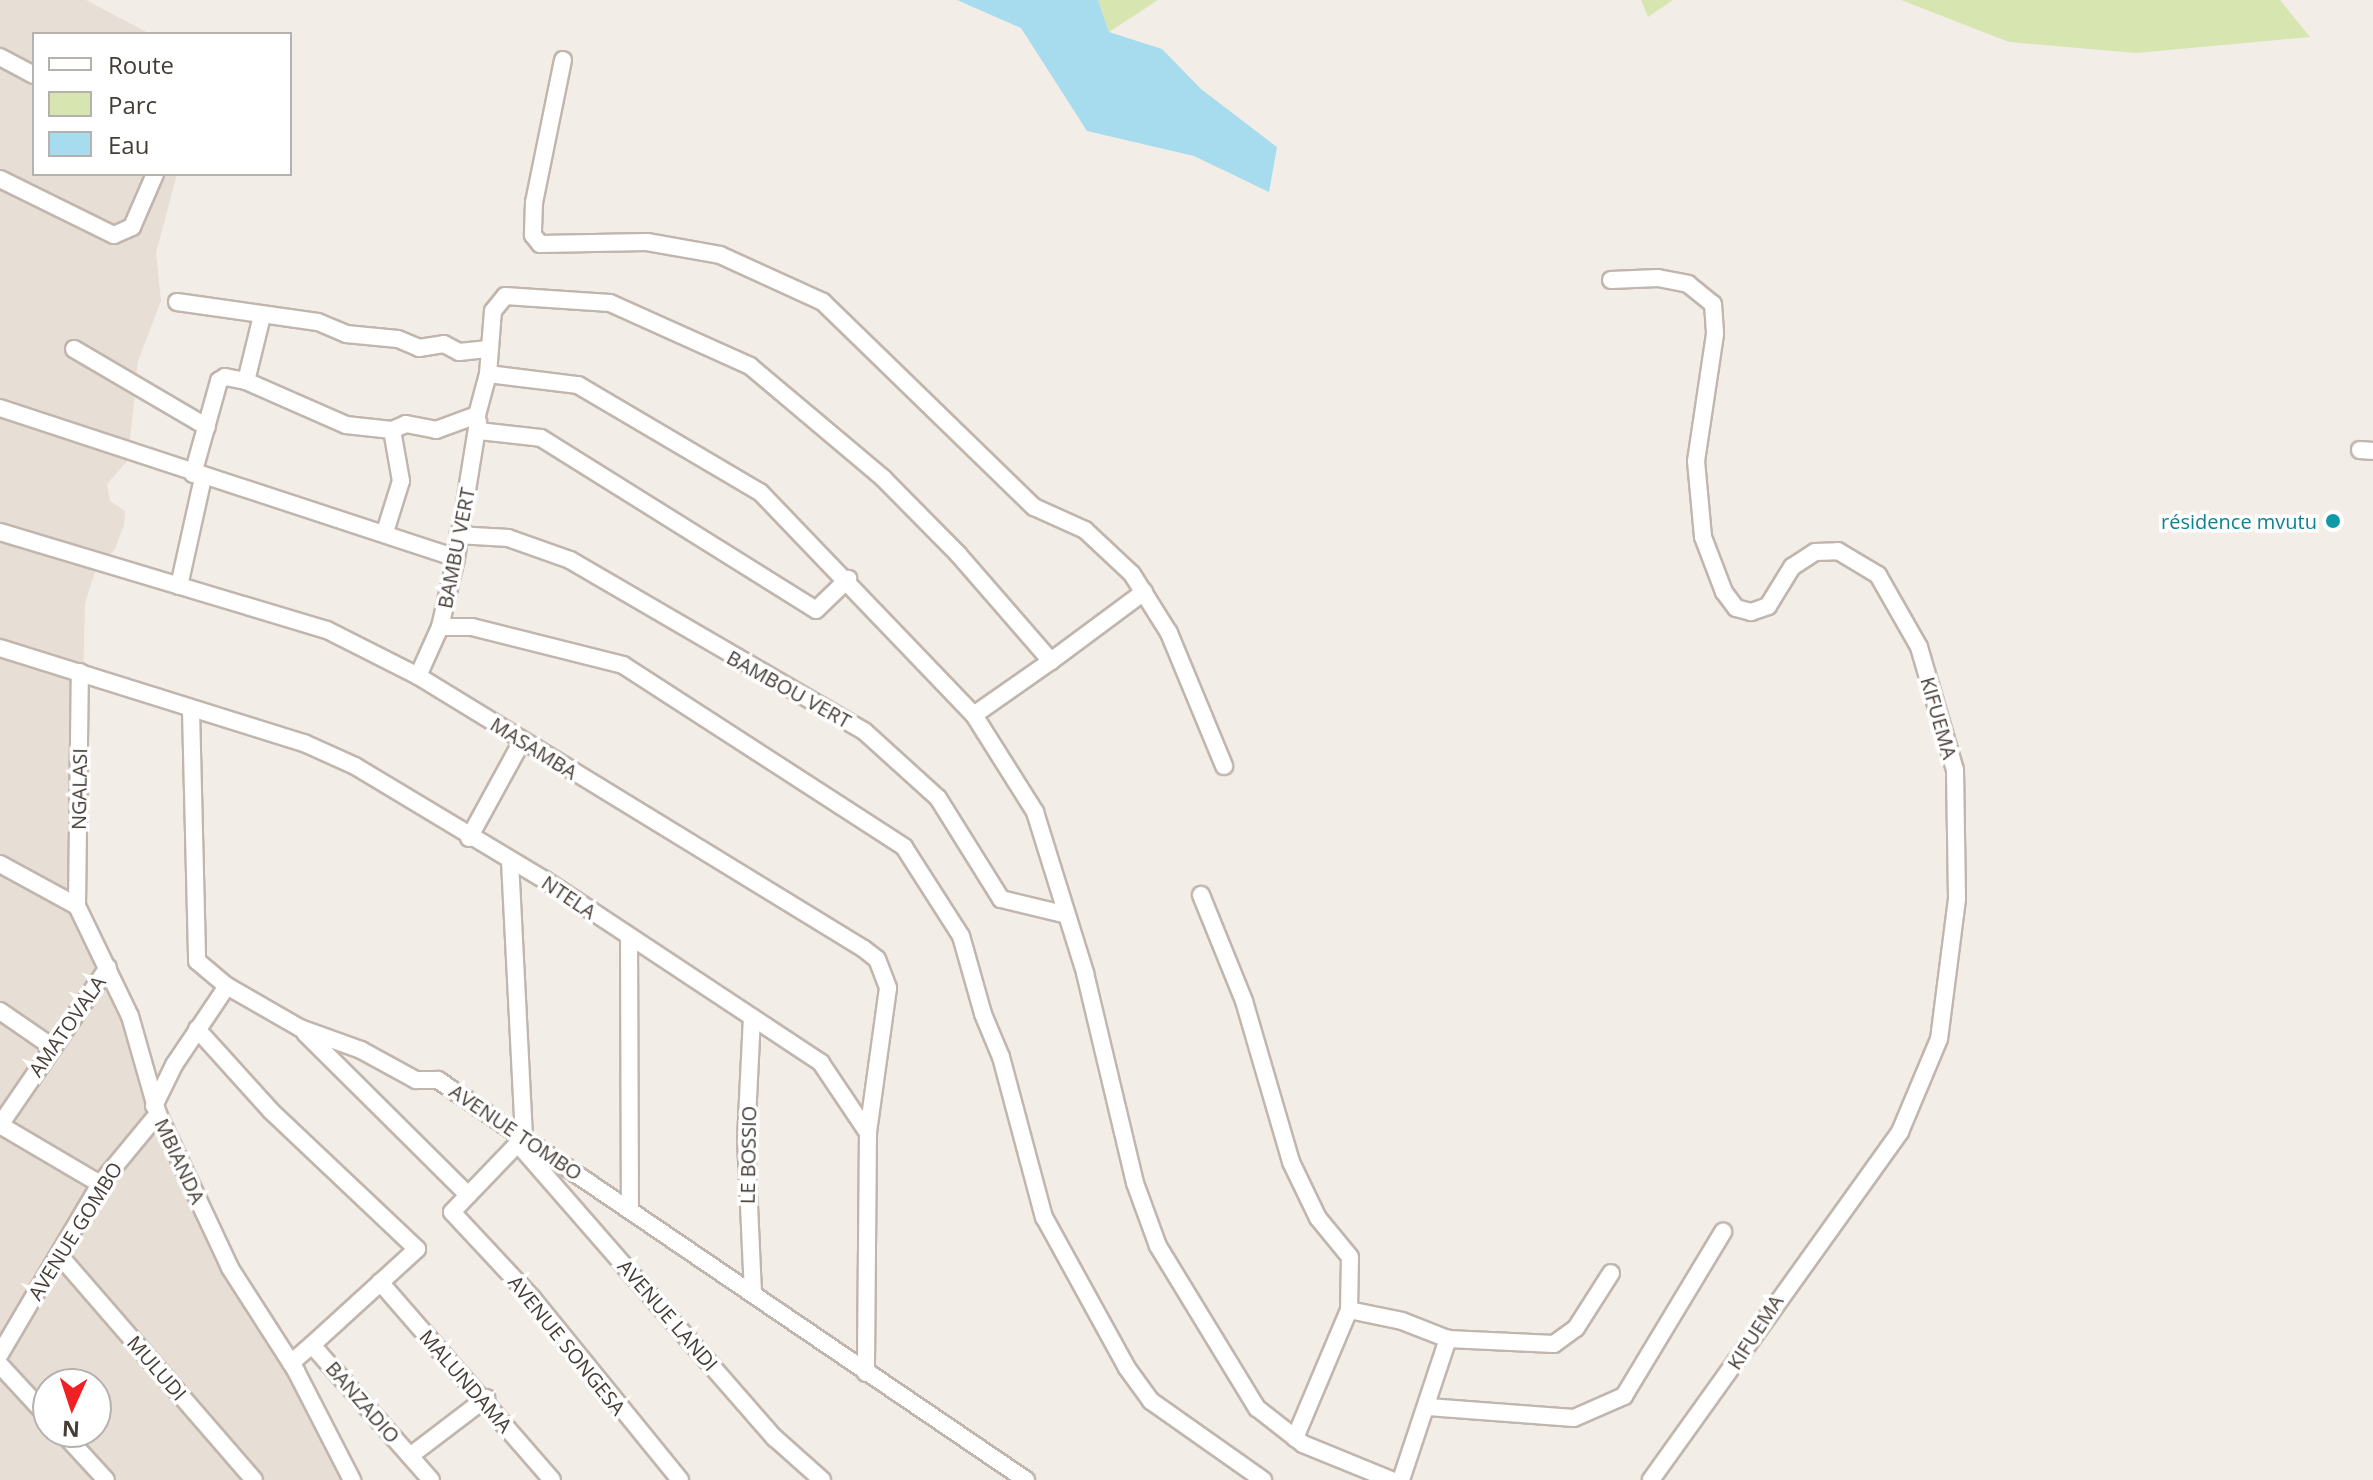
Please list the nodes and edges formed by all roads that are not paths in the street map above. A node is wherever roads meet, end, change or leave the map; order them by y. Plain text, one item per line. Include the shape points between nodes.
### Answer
1 (0, 57) edge
2 (563, 60) dead end
3 (32, 74) edge
4 (154, 176) edge
5 (0, 179) edge
6 (1611, 280) dead end
7 (177, 302) dead end
8 (262, 316) junction
9 (74, 349) dead end
10 (489, 349) junction
11 (488, 374) junction
12 (246, 381) junction
13 (0, 408) edge
14 (478, 423) junction
15 (207, 427) junction
16 (392, 430) junction
17 (198, 476) junction
18 (0, 532) edge
19 (385, 532) junction
20 (458, 535) junction
21 (456, 558) junction
22 (848, 579) junction
23 (179, 586) junction
24 (1144, 592) junction
25 (440, 627) junction
26 (0, 648) edge
27 (1051, 661) junction
28 (80, 672) junction
29 (418, 676) junction
30 (191, 710) junction
31 (974, 715) junction
32 (522, 741) junction
33 (1224, 766) dead end
34 (469, 838) junction
35 (510, 861) junction
36 (2, 868) edge
37 (1201, 895) dead end
38 (77, 906) junction
39 (1063, 914) junction
40 (629, 938) junction
41 (108, 967) junction
42 (227, 986) junction
43 (0, 1011) edge
44 (752, 1017) junction
45 (300, 1028) junction
46 (197, 1029) junction
47 (51, 1046) junction
48 (156, 1110) junction
49 (0, 1125) edge
50 (868, 1133) junction
51 (521, 1141) junction
52 (100, 1184) junction
53 (468, 1195) junction
54 (630, 1208) junction
55 (1723, 1232) dead end
56 (60, 1256) junction
57 (1611, 1273) dead end
58 (380, 1282) junction
59 (753, 1294) junction
60 (1349, 1310) junction
61 (1448, 1339) junction
62 (312, 1345) junction
63 (0, 1354) edge
64 (291, 1363) junction
65 (0, 1365) edge
66 (866, 1373) junction
67 (486, 1398) junction
68 (32, 1400) edge
69 (1428, 1407) junction
70 (1295, 1438) junction
71 (77, 1448) edge
72 (410, 1456) junction
73 (106, 1480) edge
74 (254, 1480) edge
75 (352, 1480) edge
76 (431, 1480) edge
77 (552, 1480) edge
78 (680, 1480) edge
79 (822, 1480) edge
80 (1026, 1480) edge
81 (1263, 1480) edge
82 (1391, 1480) edge
83 (1401, 1480) edge
84 (1651, 1480) edge

1 - 3 street
2 - 24 street via 534,202 533,235 540,244 647,242 720,255 823,302 1034,507 1085,530
4 - 5 street via 132,227 114,235
6 - 84 street, KIFUEMA via 1658,278 1688,284 1713,304 1715,334 1696,461 1703,537 1724,592 1736,608 1751,612 1768,606 1792,567 1815,552 1838,551 1878,575 1919,647 1955,770 1957,899 1939,1039 1900,1132
7 - 8 street
8 - 10 street via 318,322 346,334 398,339 419,348 444,344 459,352
8 - 12 street
9 - 15 street
10 - 11 street, BAMBU VERT
10 - 27 street, BAMBU VERT via 493,311 505,296 595,302 641,314 750,366 884,479
11 - 14 street, BAMBU VERT
11 - 22 street via 578,385 760,492
12 - 15 street via 222,378
12 - 16 street via 328,420
13 - 17 street
14 - 16 street via 436,430 406,424
14 - 20 street, BAMBU VERT
14 - 22 street via 541,438 643,506 699,532 752,574 816,610
15 - 17 street
16 - 19 street via 401,481
17 - 19 street
17 - 23 street
18 - 23 street, MASAMBA
19 - 21 street
20 - 21 street, BAMBU VERT
20 - 39 street, BAMBOU VERT via 508,538 570,560 864,731 938,798 1001,899
21 - 25 street, BAMBU VERT
22 - 31 street
23 - 29 street, MASAMBA via 327,630
24 - 27 street
24 - 33 street via 1169,633
25 - 29 street, BAMBU VERT
25 - 81 street via 472,627 623,665 904,847 961,936 1001,1057 1044,1217 1127,1368 1151,1401
26 - 28 street, NTELA
27 - 31 street
28 - 30 street, NTELA
28 - 38 street, NGALASI
29 - 32 street, MASAMBA
30 - 34 street, NTELA via 304,743 355,766
30 - 42 street, AVENUE TOMBO via 197,961
31 - 39 street via 1026,793
32 - 34 street
32 - 50 street, MASAMBA via 877,959 888,988 889,1012
34 - 35 street, NTELA
35 - 40 street, NTELA
35 - 51 street
36 - 38 street
37 - 60 street via 1244,1001 1291,1162 1318,1218 1350,1257
38 - 41 street, MBIANDA
39 - 70 street via 1085,973 1148,1225 1231,1372 1257,1408
40 - 44 street, NTELA
40 - 54 street
41 - 47 street, AMATOVALA
41 - 48 street, MBIANDA via 130,1016
42 - 45 street, AVENUE TOMBO
42 - 46 street, AVENUE GOMBO
43 - 47 street
44 - 50 street, NTELA via 821,1063
44 - 59 street, LE BOSSIO via 746,1170
45 - 51 street, AVENUE TOMBO via 361,1050 416,1080 438,1080
45 - 53 street
46 - 48 street, AVENUE GOMBO
46 - 58 street via 271,1111 417,1249
47 - 49 street, AMATOVALA
48 - 52 street, AVENUE GOMBO
48 - 64 street, MBIANDA via 230,1268
49 - 52 street
50 - 66 street
51 - 53 street
51 - 54 street, AVENUE TOMBO
51 - 79 street, AVENUE LANDI via 775,1438
52 - 56 street, AVENUE GOMBO
53 - 78 street, AVENUE SONGESA via 452,1212 533,1299
54 - 59 street, AVENUE TOMBO
55 - 69 street via 1624,1396 1574,1418
56 - 63 street, AVENUE GOMBO
56 - 74 street, MULUDI
57 - 61 street via 1576,1328 1554,1344
58 - 62 street
58 - 67 street, MALUNDAMA
59 - 66 street, AVENUE TOMBO
60 - 61 street via 1402,1321
60 - 70 street
61 - 69 street
62 - 64 street, BANZADIO
62 - 72 street, BANZADIO
64 - 75 street, MBIANDA
65 - 68 street
66 - 80 street, AVENUE TOMBO
67 - 72 street
67 - 77 street, MALUNDAMA
69 - 83 street
70 - 82 street
71 - 73 street
72 - 76 street, BANZADIO

